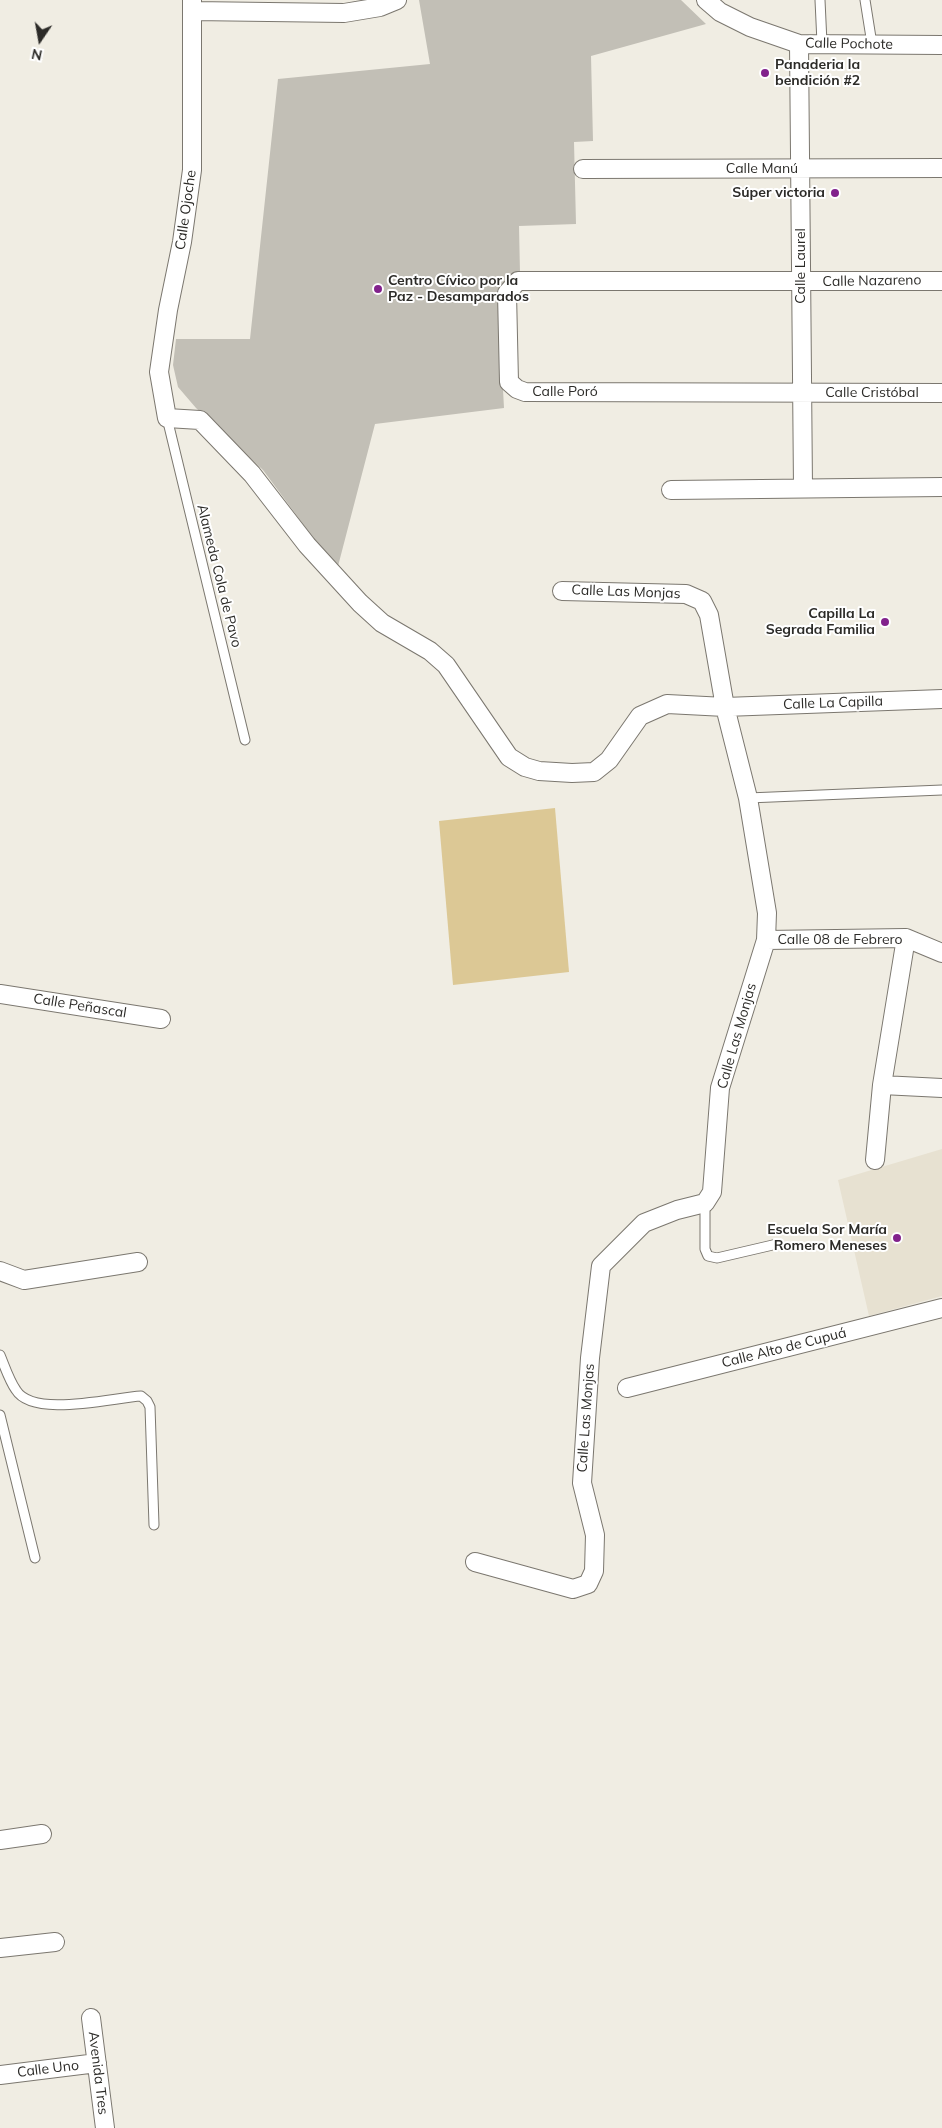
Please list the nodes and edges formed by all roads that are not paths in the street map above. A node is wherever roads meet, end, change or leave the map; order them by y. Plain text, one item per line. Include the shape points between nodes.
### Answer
1 (398, 0) edge
2 (706, 0) edge
3 (820, 0) edge
4 (865, 0) edge
5 (192, 6) edge
6 (822, 43) junction
7 (799, 44) junction
8 (872, 44) junction
9 (942, 45) edge
10 (800, 168) junction
11 (942, 168) edge
12 (583, 169) dead end
13 (942, 281) edge
14 (801, 282) junction
15 (801, 393) junction
16 (942, 393) edge
17 (167, 418) junction
18 (803, 487) junction
19 (942, 487) edge
20 (671, 490) dead end
21 (562, 591) dead end
22 (942, 699) edge
23 (724, 707) junction
24 (245, 740) dead end
25 (942, 790) edge
26 (748, 798) junction
27 (906, 938) junction
28 (766, 940) junction
29 (942, 952) edge
30 (0, 994) edge
31 (161, 1019) dead end
32 (882, 1086) junction
33 (942, 1088) edge
34 (875, 1160) dead end
35 (705, 1203) junction
36 (777, 1244) dead end
37 (138, 1262) dead end
38 (0, 1271) edge
39 (942, 1308) edge
40 (0, 1355) edge
41 (627, 1388) dead end
42 (0, 1415) edge
43 (154, 1525) dead end
44 (35, 1558) dead end
45 (475, 1562) dead end
46 (42, 1834) dead end
47 (0, 1840) edge
48 (55, 1942) dead end
49 (0, 1948) edge
50 (91, 2018) dead end
51 (97, 2064) junction
52 (0, 2075) edge
53 (105, 2128) edge

1 - 5 street via 380,7 344,13
2 - 7 street, Calle Pochote via 720,12 750,27
3 - 6 lane
4 - 8 lane
5 - 17 street, Calle Ojoche via 192,170 159,372
6 - 7 street, Calle Pochote
6 - 8 street, Calle Pochote
7 - 10 street, Calle Laurel
8 - 9 street, Calle Pochote
10 - 11 street, Calle Manú
10 - 12 street, Calle Manú
10 - 14 street, Calle Laurel
13 - 14 street, Calle Nazareno
14 - 15 street, Calle Laurel
14 - 15 street, Calle Poró via 518,281 507,293 509,382 516,389 525,392
15 - 16 street, Calle Cristóbal
15 - 18 street, Calle Laurel
17 - 23 street, Calle La Capilla via 200,420 252,474 307,545 360,603 382,622 430,651 446,666 509,757 525,767 539,771 594,772 610,760 640,716 667,704
17 - 24 lane, Alameda Cola de Pavo
18 - 19 street
18 - 20 street
21 - 23 street, Calle Las Monjas via 686,594 702,601 709,615
22 - 23 street, Calle La Capilla
23 - 26 street, Calle Las Monjas
25 - 26 lane
26 - 28 street, Calle Las Monjas via 767,913
27 - 28 street, Calle 08 de Febrero
27 - 29 street, Calle 08 de Febrero
27 - 32 street
28 - 35 street, Calle Las Monjas via 720,1088 712,1192
30 - 31 street, Calle Peñascal
32 - 33 street
32 - 34 street
35 - 36 lane via 705,1249 708,1256 717,1258
35 - 45 street, Calle Las Monjas via 644,1223 601,1266 590,1358 582,1483 595,1535 594,1571 588,1584 573,1589
37 - 38 street via 24,1280
39 - 41 street, Calle Alto de Cupuá
40 - 43 lane via 16,1391 33,1404 53,1406 141,1396 148,1401
42 - 44 lane
46 - 47 street
48 - 49 street
50 - 51 street, Avenida Tres
51 - 52 street, Calle Uno
51 - 53 street, Avenida Tres

